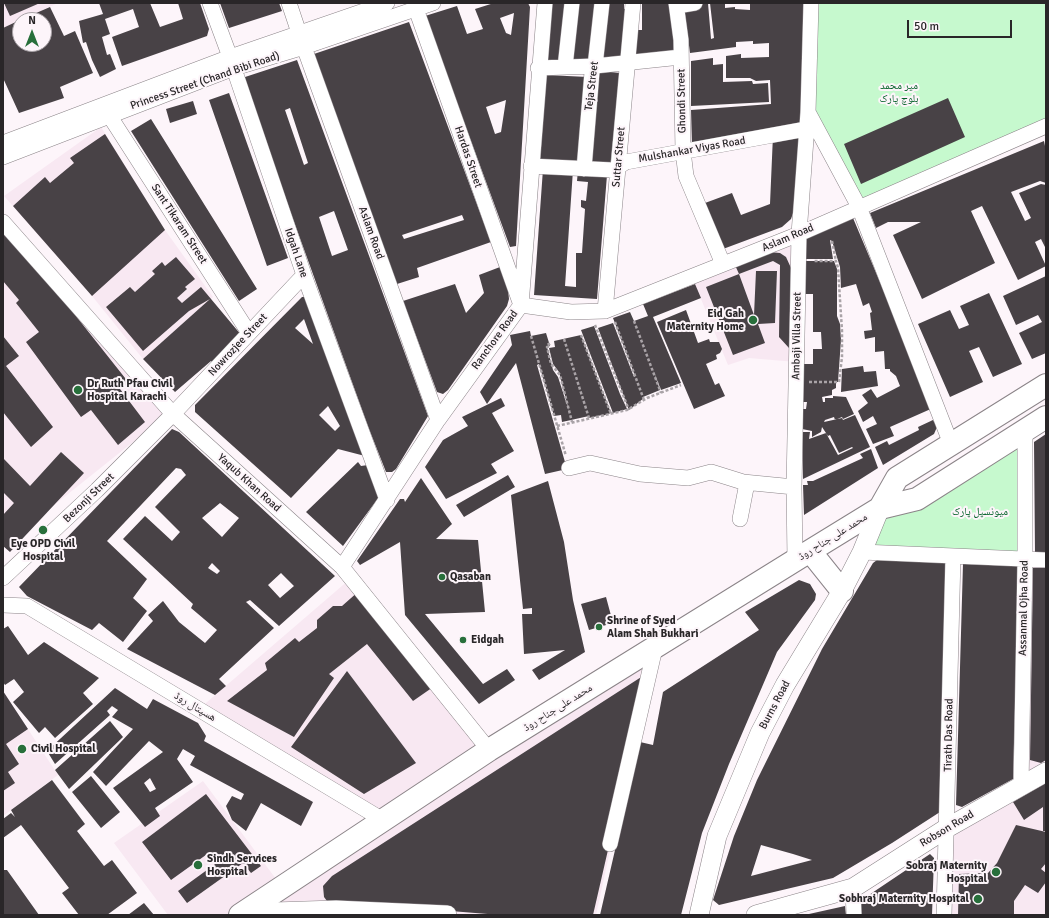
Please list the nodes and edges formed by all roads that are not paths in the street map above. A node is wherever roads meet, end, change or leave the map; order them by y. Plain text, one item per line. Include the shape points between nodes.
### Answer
1 (210, 3) edge
2 (289, 3) edge
3 (387, 3) edge
4 (433, 3) edge
5 (545, 3) edge
6 (572, 3) edge
7 (602, 3) edge
8 (632, 3) edge
9 (695, 3) edge
10 (811, 3) edge
11 (676, 5) edge
12 (416, 9) junction
13 (301, 40) junction
14 (682, 57) junction
15 (232, 62) junction
16 (626, 64) junction
17 (595, 66) junction
18 (565, 67) junction
19 (538, 68) junction
20 (808, 112) junction
21 (109, 115) junction
22 (806, 129) junction
23 (1045, 130) edge
24 (4, 140) edge
25 (683, 151) junction
26 (3, 157) edge
27 (531, 166) junction
28 (618, 167) junction
29 (584, 168) junction
30 (859, 207) junction
31 (3, 222) edge
32 (799, 234) junction
33 (723, 264) junction
34 (304, 275) junction
35 (521, 305) junction
36 (609, 315) junction
37 (249, 334) junction
38 (1046, 386) edge
39 (173, 414) junction
40 (1046, 417) edge
41 (438, 420) junction
42 (1025, 430) junction
43 (951, 444) junction
44 (569, 468) road end
45 (747, 483) junction
46 (794, 487) junction
47 (387, 500) junction
48 (880, 508) junction
49 (740, 519) dead end
50 (862, 552) junction
51 (802, 555) junction
52 (953, 556) junction
53 (1025, 560) junction
54 (1046, 560) edge
55 (342, 567) junction
56 (3, 578) edge
57 (842, 591) junction
58 (3, 605) edge
59 (655, 648) junction
60 (489, 750) junction
61 (1046, 772) edge
62 (1021, 786) junction
63 (383, 820) junction
64 (947, 828) junction
65 (610, 844) dead end
66 (853, 888) junction
67 (242, 914) edge
68 (396, 914) edge
69 (768, 914) edge
70 (447, 915) edge
71 (699, 915) edge
72 (854, 915) edge
73 (944, 915) edge

1 - 15 street, Idgah Lane
2 - 13 street, Aslam Road
3 - 13 street, Princess Street (Chand Bibi Road)
4 - 12 street, Princess Street (Chand Bibi Road)
5 - 19 street, Ranchore Road
6 - 18 street
7 - 17 street, Teja Street
8 - 16 street, Suttar Street
9 - 11 street
10 - 20 street, Ambaji Villa Street
11 - 14 street, Ghondi Street
12 - 13 street, Princess Street (Chand Bibi Road)
12 - 35 street, Hardas Street
13 - 15 street, Princess Street (Chand Bibi Road)
13 - 41 street, Aslam Road
14 - 16 street
14 - 25 street, Ghondi Street
15 - 21 street, Princess Street (Chand Bibi Road)
15 - 24 street, Princess Street (Chand Bibi Road)
15 - 34 street, Idgah Lane
16 - 17 street
16 - 28 street, Suttar Street
17 - 18 street
17 - 29 street, Teja Street via 592,72
18 - 19 street
19 - 27 street, Ranchore Road
20 - 22 street, Ambaji Villa Street
20 - 30 street, Ambaji Villa Street
21 - 26 street, Princess Street (Chand Bibi Road)
21 - 37 street, Sant Tikaram Street
22 - 25 street, Mulshankar Viyas Road
22 - 32 street, Ambaji Villa Street
23 - 30 street, Aslam Road
25 - 28 street, Mulshankar Viyas Road via 626,162
25 - 33 street, Ghondi Street via 686,176
27 - 29 street, Mulshankar Viyas Road
27 - 35 street, Ranchore Road
28 - 29 street, Mulshankar Viyas Road via 613,170
28 - 36 street, Suttar Street
30 - 32 street, Aslam Road
30 - 43 street, Ambaji Villa Street
31 - 39 street, Yaqub Khan Road
32 - 33 street, Aslam Road
32 - 46 street, Ambaji Villa Street
33 - 36 street, Aslam Road
34 - 37 street, Nowrozjee Street
34 - 47 street, Idgah Lane
35 - 36 street, Aslam Road
35 - 41 street, Ranchore Road
37 - 39 street, Nowrozjee Street
38 - 43 highway, محمد علی جناح روڈ
39 - 55 street, Yaqub Khan Road
39 - 56 street, Bezonji Street via 98,490
40 - 42 highway, محمد علی جناح روڈ
41 - 47 street, Ranchore Road
42 - 48 highway, محمد علی جناح روڈ via 917,499
42 - 53 street, Assanmal Ojha Road
43 - 48 highway, محمد علی جناح روڈ via 897,478
44 - 45 street via 590,463 640,474 688,478 711,472
45 - 46 street
45 - 49 street
46 - 51 street, Ambaji Villa Street
47 - 55 street, Ranchore Road
48 - 50 main road, Burns Road
48 - 51 highway, محمد علی جناح روڈ
50 - 52 street
50 - 57 main road, Burns Road
51 - 57 highway
51 - 59 highway, محمد علی جناح روڈ
52 - 53 street
52 - 64 street, Tirath Das Road
53 - 54 street
53 - 62 street, Assanmal Ojha Road
55 - 60 street, Yaqub Khan Road
57 - 71 main road, Burns Road via 785,685 757,740 717,836
58 - 63 street, ھسپتال روڈ via 27,606
59 - 60 highway, محمد علی جناح روڈ
59 - 65 street
60 - 63 highway, محمد علی جناح روڈ
61 - 62 main road, Robson Road
62 - 64 main road, Robson Road
63 - 67 highway, محمد علی جناح روڈ
64 - 66 main road, Robson Road
64 - 73 street, Tirath Das Road
66 - 69 main road, Robson Road
66 - 72 street
67 - 68 main road via 308,910
68 - 70 main road

